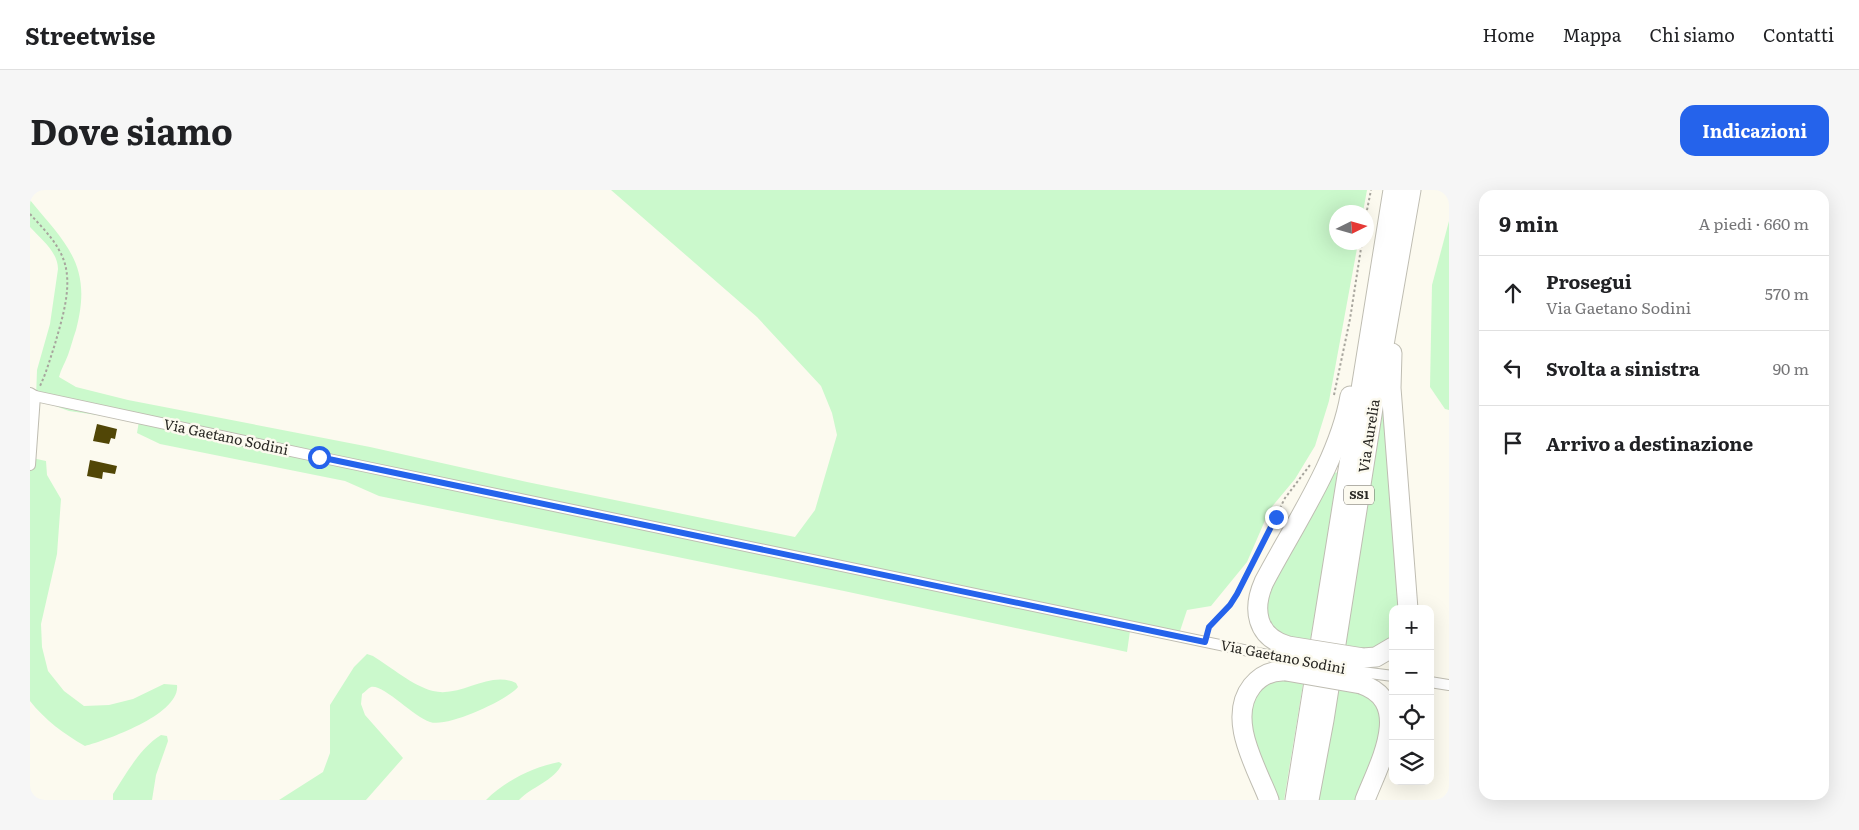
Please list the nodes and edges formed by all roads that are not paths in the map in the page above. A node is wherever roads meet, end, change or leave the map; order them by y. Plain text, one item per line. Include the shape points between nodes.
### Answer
1 (1393, 190) edge
2 (1411, 190) edge
3 (1419, 190) edge
4 (33, 395) edge
5 (30, 465) edge
6 (1408, 605) edge
7 (1389, 649) edge
8 (1287, 659) junction
9 (1362, 671) junction
10 (1389, 675) edge
11 (1434, 683) edge
12 (1449, 685) edge
13 (1269, 800) edge
14 (1295, 800) edge
15 (1309, 800) edge
16 (1365, 800) edge

1 - 8 highway via 1380,218 1346,414 1317,484 1259,594 1258,612 1262,627
1 - 14 highway, Via Aurelia / SS1
2 - 15 highway, Via Aurelia / SS1
3 - 6 highway via 1391,358
4 - 5 street
4 - 8 street, Via Gaetano Sodini via 338,462
7 - 9 highway
8 - 9 highway, bridge
8 - 9 highway, bridge
8 - 13 highway via 1260,678 1248,692 1243,705 1246,745
9 - 10 street, Via Gaetano Sodini
9 - 16 highway via 1387,707 1390,724 1388,741
11 - 12 street

